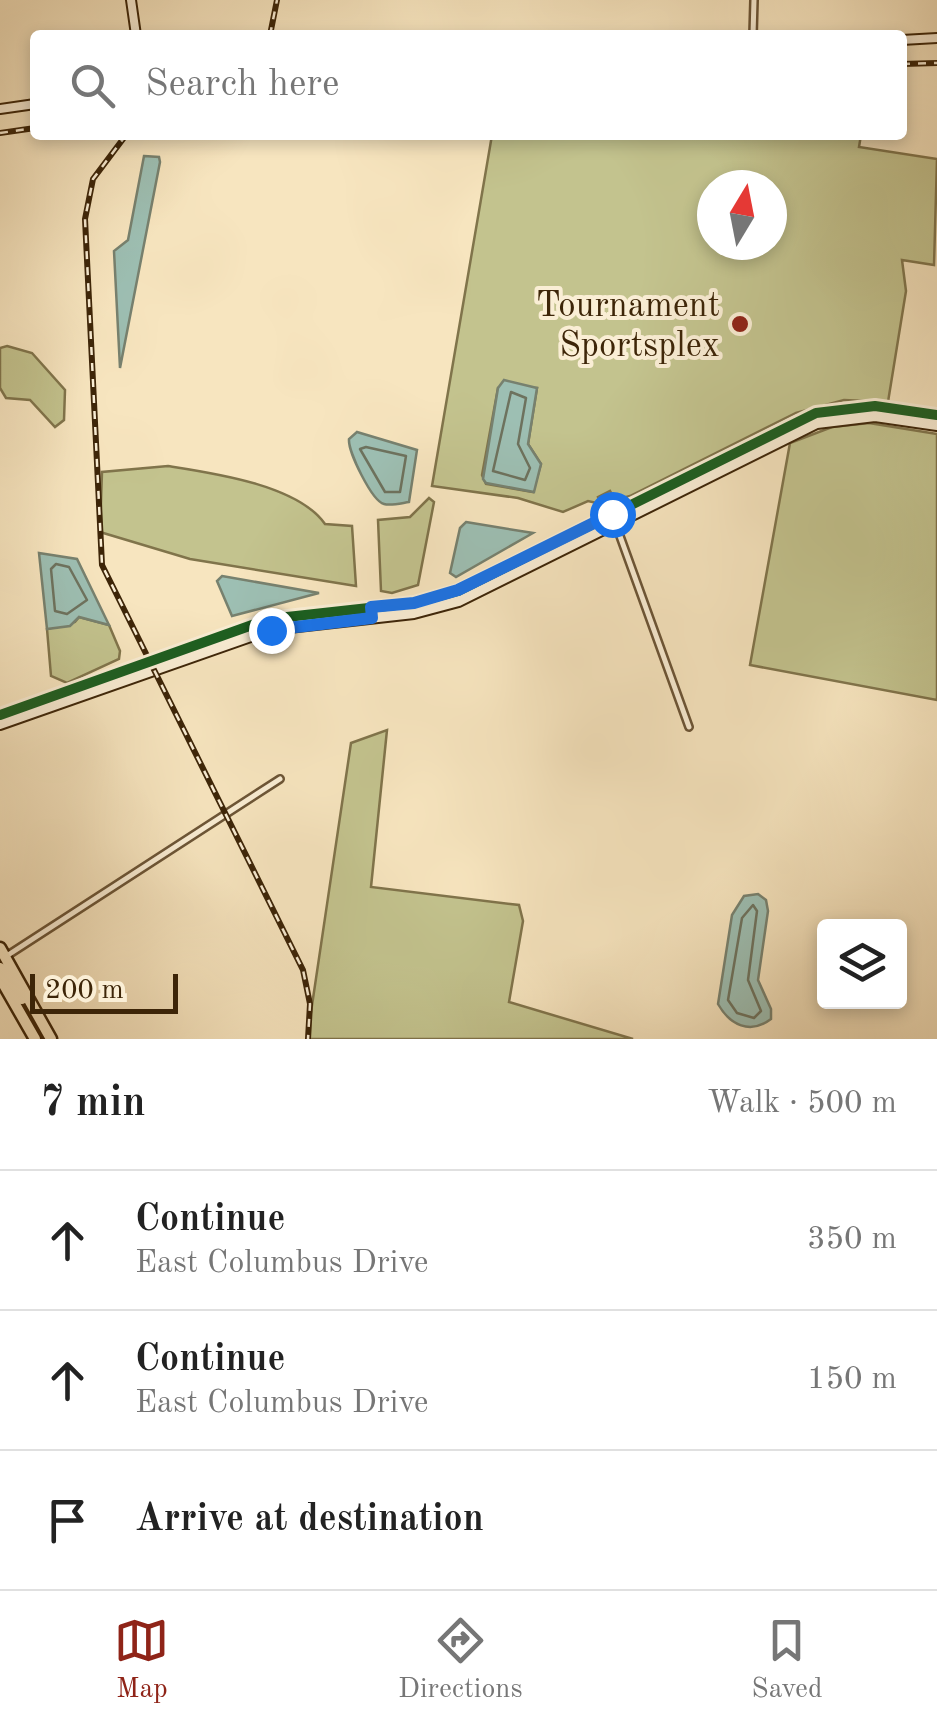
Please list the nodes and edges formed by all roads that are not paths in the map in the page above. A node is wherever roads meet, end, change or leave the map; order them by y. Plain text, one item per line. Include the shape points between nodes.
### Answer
1 (131, 0) edge
2 (754, 0) edge
3 (135, 30) edge
4 (753, 30) edge
5 (937, 38) edge
6 (907, 40) edge
7 (30, 105) edge
8 (0, 109) edge
9 (937, 415) edge
10 (937, 426) edge
11 (612, 514) junction
12 (615, 524) junction
13 (371, 607) junction
14 (372, 618) junction
15 (42, 700) junction
16 (46, 710) junction
17 (0, 715) edge
18 (0, 726) edge
19 (689, 727) dead end
20 (280, 779) dead end
21 (1, 957) edge
22 (0, 978) edge
23 (50, 1037) edge
24 (35, 1039) edge

1 - 3 street
2 - 4 street
5 - 6 street
7 - 8 street
9 - 11 street via 875,406 816,413
10 - 12 street via 875,417 817,424
11 - 12 street
11 - 13 street via 458,590
12 - 14 street via 460,602
12 - 19 street
13 - 14 street
13 - 15 street via 269,619
14 - 16 street via 271,630
15 - 16 street
15 - 17 street
16 - 18 street
20 - 21 street
21 - 23 main road
22 - 24 main road

